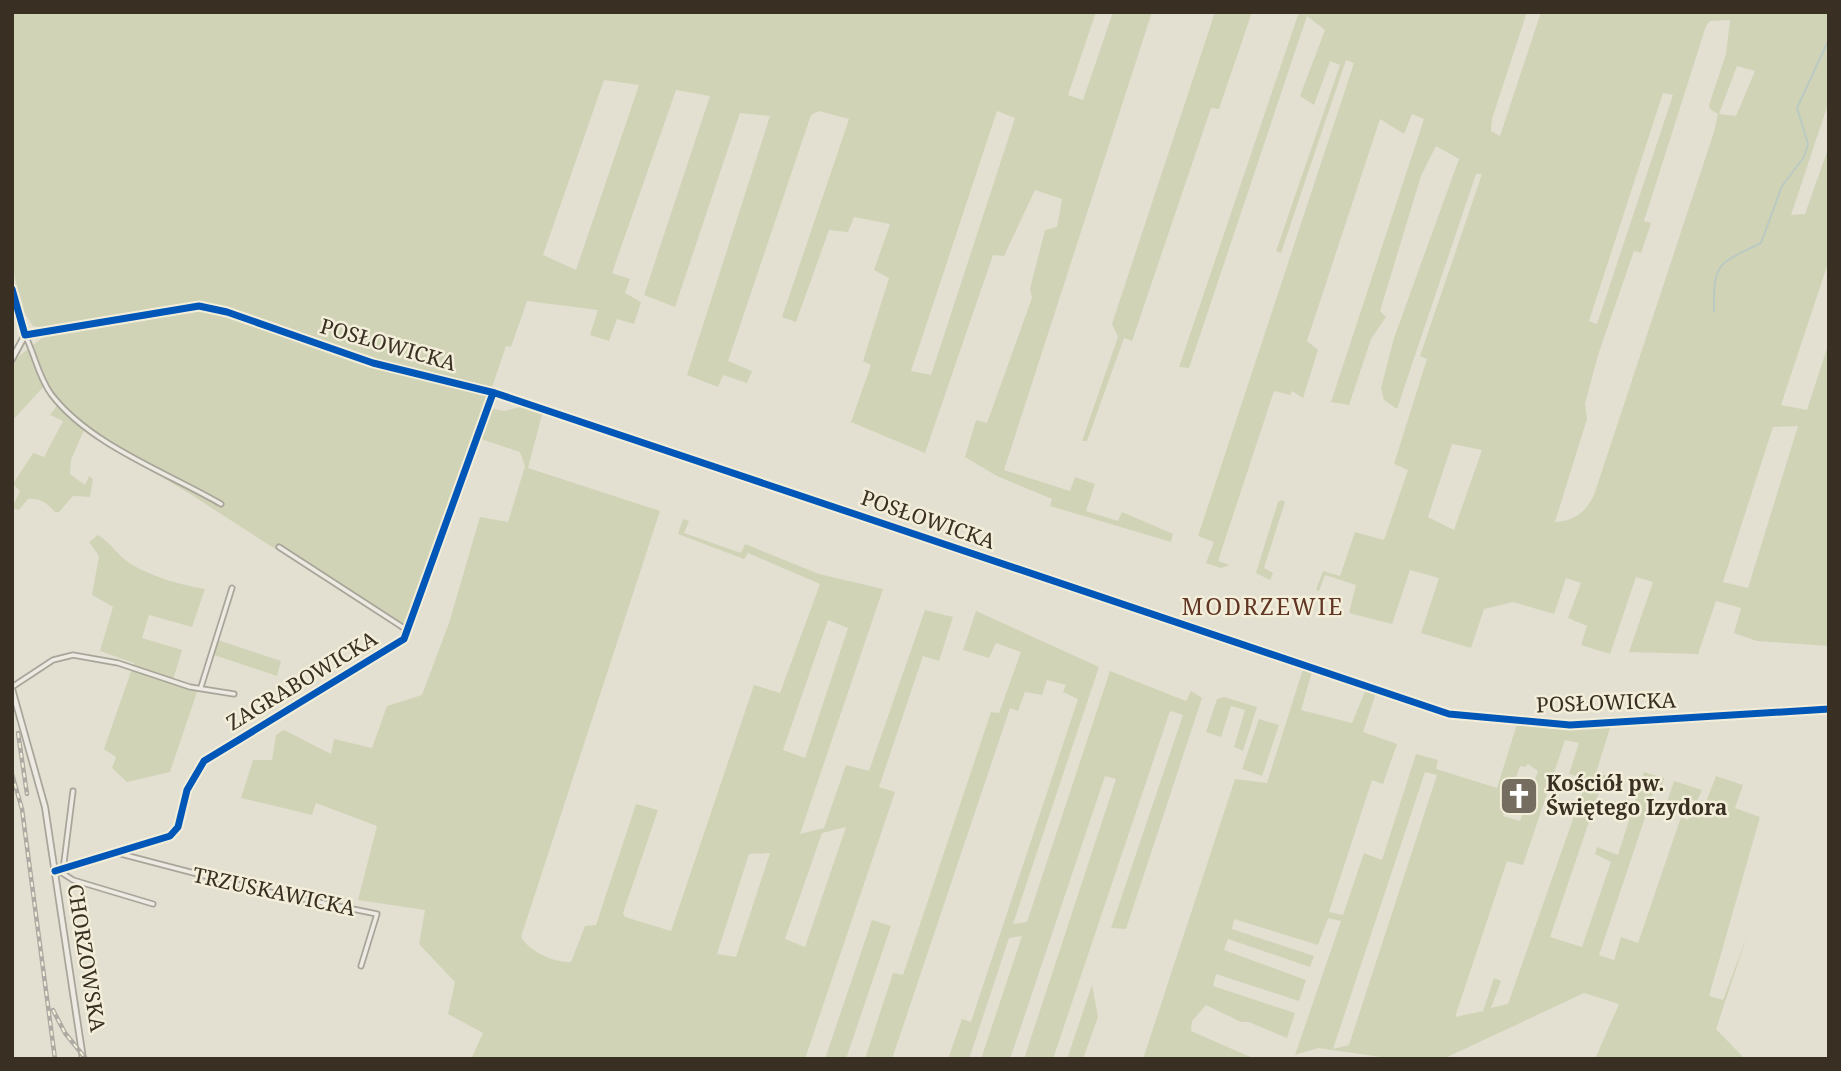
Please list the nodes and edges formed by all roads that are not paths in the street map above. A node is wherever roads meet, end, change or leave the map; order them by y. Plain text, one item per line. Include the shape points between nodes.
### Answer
1 (12, 289) edge
2 (25, 335) junction
3 (12, 359) edge
4 (493, 393) junction
5 (221, 504) dead end
6 (279, 547) dead end
7 (232, 587) dead end
8 (407, 630) junction
9 (201, 687) junction
10 (12, 688) edge
11 (234, 694) dead end
12 (1829, 709) edge
13 (73, 791) dead end
14 (119, 853) junction
15 (59, 871) junction
16 (153, 904) dead end
17 (361, 966) dead end
18 (83, 1059) edge

1 - 2 street
2 - 3 street
2 - 4 street, POSŁOWICKA via 199,306 373,363
2 - 5 street via 40,375 78,423 142,465
4 - 8 street, ZAGRABOWICKA
4 - 12 street, POSŁOWICKA via 1449,714 1570,725
6 - 8 street
7 - 9 street
8 - 14 street, ZAGRABOWICKA via 394,647 204,761 187,790 178,827 164,839
9 - 10 street via 118,663 64,655
9 - 11 street
10 - 15 street, CHORZOWSKA
13 - 15 street
14 - 15 street, ZAGRABOWICKA
14 - 17 street, TRZUSKAWICKA via 233,884 377,914
15 - 16 street via 73,880
15 - 18 street, CHORZOWSKA

